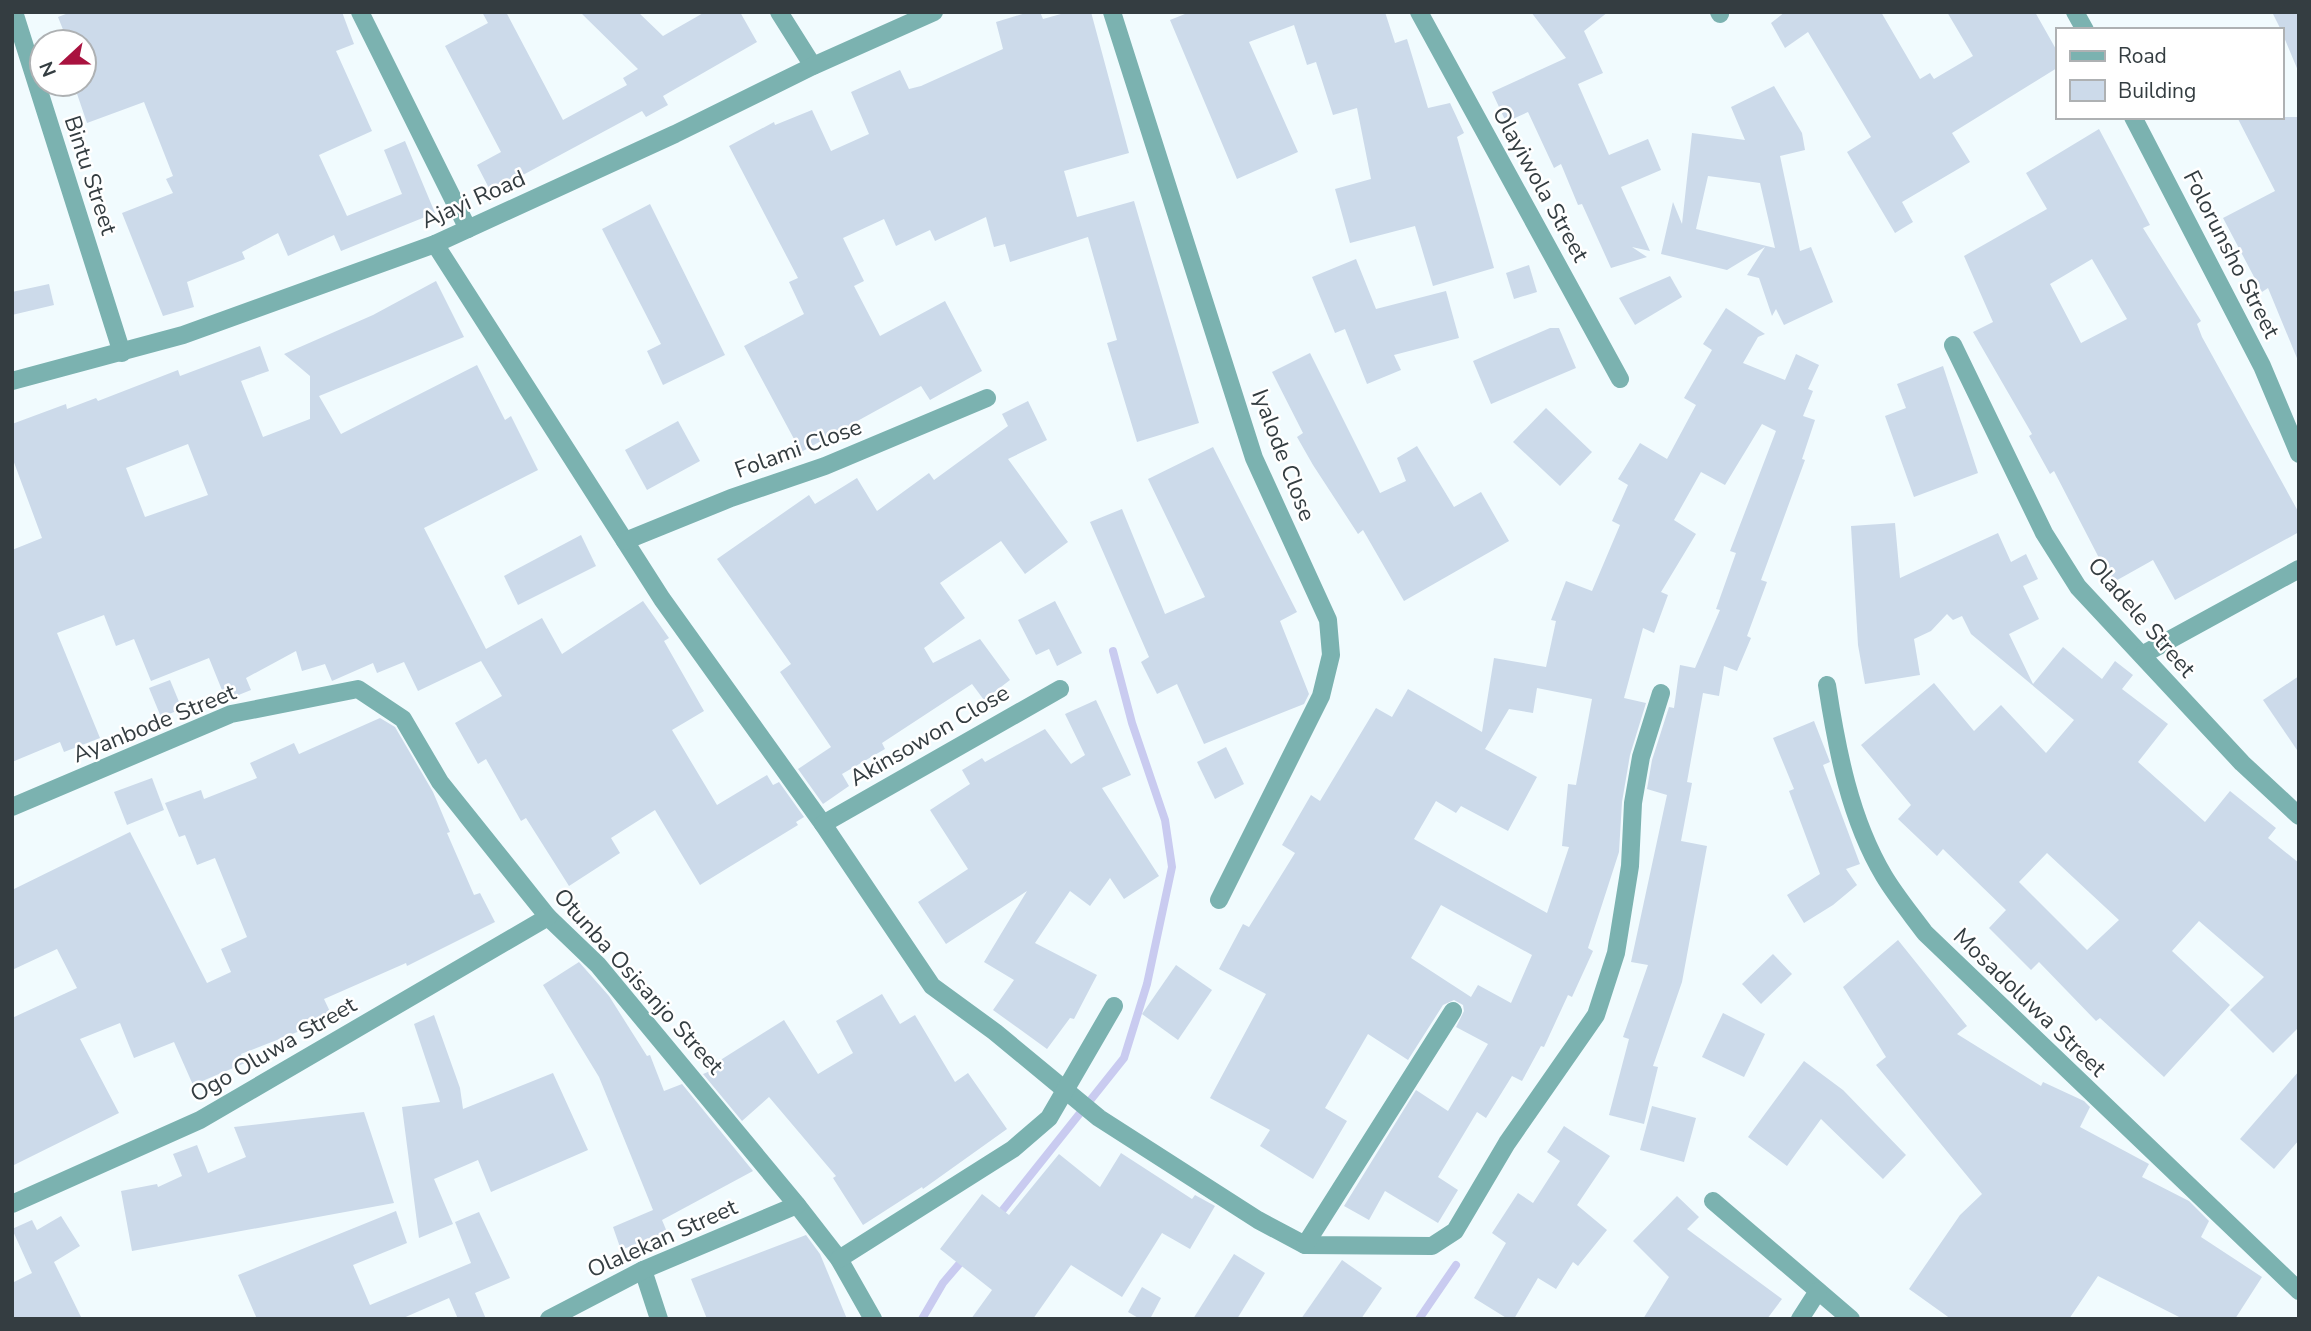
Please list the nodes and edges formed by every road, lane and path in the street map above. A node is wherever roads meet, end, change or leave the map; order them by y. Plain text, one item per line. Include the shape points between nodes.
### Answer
1 (14, 12) edge
2 (360, 12) edge
3 (779, 12) edge
4 (934, 12) edge
5 (1112, 12) edge
6 (1419, 12) edge
7 (2076, 12) edge
8 (2084, 28) edge
9 (813, 66) junction
10 (2134, 119) edge
11 (468, 229) junction
12 (435, 244) junction
13 (1953, 345) dead end
14 (122, 353) junction
15 (1620, 379) dead end
16 (12, 381) edge
17 (987, 398) dead end
18 (2299, 454) edge
19 (625, 541) junction
20 (2299, 569) edge
21 (2142, 655) junction
22 (1827, 685) dead end
23 (358, 689) joint
24 (1060, 689) dead end
25 (1661, 693) dead end
26 (12, 807) edge
27 (2299, 816) edge
28 (823, 824) junction
29 (1219, 900) dead end
30 (548, 917) junction
31 (1114, 1006) dead end
32 (1453, 1011) dead end
33 (1073, 1096) junction
34 (1713, 1201) dead end
35 (12, 1204) edge
36 (797, 1205) junction
37 (1305, 1245) junction
38 (839, 1259) junction
39 (643, 1270) junction
40 (1818, 1291) junction
41 (2299, 1291) edge
42 (549, 1319) edge
43 (659, 1319) edge
44 (873, 1319) edge
45 (1800, 1319) edge
46 (1851, 1319) edge

1 - 14 street, Bintu Street
2 - 11 street
3 - 9 street
4 - 9 street, Ajayi Road
5 - 29 street, Iyalode Close via 1254,458 1328,620 1331,655 1321,696
6 - 15 street, Olayiwola Street
7 - 8 street
9 - 11 street, Ajayi Road
10 - 18 street, Folorunsho Street via 2262,366
11 - 12 street, Ajayi Road
12 - 14 street, Ajayi Road
12 - 19 street
13 - 21 street, Oladele Street via 2044,533 2078,587
14 - 16 street, Ajayi Road
17 - 19 street, Folami Close via 825,466
19 - 28 street
20 - 21 street
21 - 27 street, Oladele Street via 2242,763
22 - 41 street, Mosadoluwa Street via 1836,746 1859,821 1884,875 1925,933
23 - 26 street, Ayanbode Street via 232,714
23 - 30 street, Otunba Osisanjo Street via 404,719 440,782
24 - 28 street, Akinsowon Close
25 - 37 street via 1641,757 1633,803 1630,866 1616,953 1596,1015 1507,1143 1455,1231 1432,1246
28 - 33 street via 932,986
30 - 35 street, Ogo Oluwa Street via 200,1120
30 - 36 street, Otunba Osisanjo Street via 598,965
31 - 33 street
32 - 37 street
33 - 37 street via 1099,1118
33 - 38 street via 1013,1149
34 - 40 street
36 - 38 street, Otunba Osisanjo Street
36 - 39 street, Olalekan Street
38 - 44 street, Otunba Osisanjo Street
39 - 42 street, Olalekan Street
39 - 43 street
40 - 45 street
40 - 46 street

